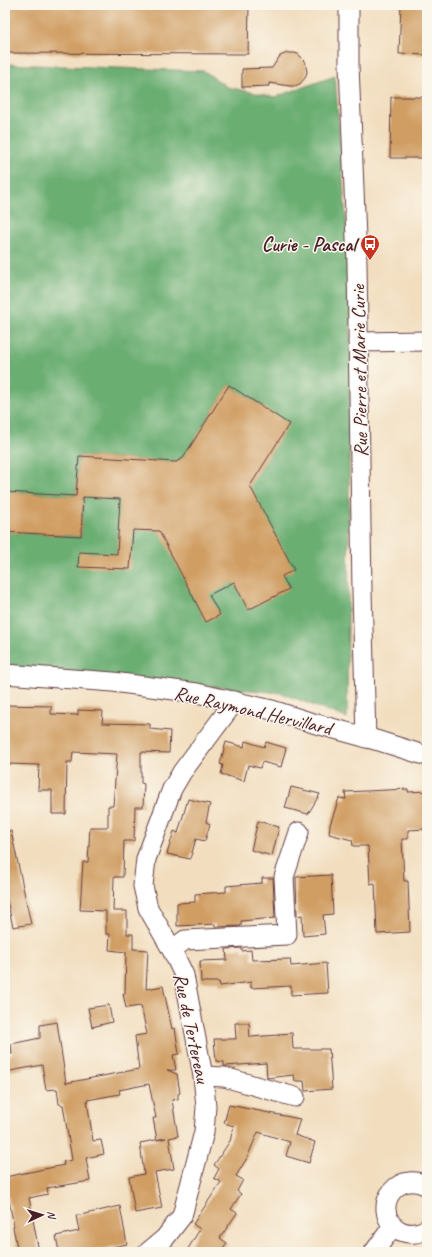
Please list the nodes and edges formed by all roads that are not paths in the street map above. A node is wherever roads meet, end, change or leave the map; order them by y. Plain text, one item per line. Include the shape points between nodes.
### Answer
1 (349, 5) edge
2 (427, 341) edge
3 (358, 342) junction
4 (5, 674) edge
5 (235, 702) junction
6 (366, 738) junction
7 (427, 756) edge
8 (299, 832) dead end
9 (172, 950) junction
10 (203, 1076) junction
11 (295, 1097) dead end
12 (427, 1186) edge
13 (393, 1226) junction
14 (427, 1230) edge
15 (148, 1252) edge
16 (374, 1252) edge

1 - 3 street, Rue Pierre et Marie Curie
2 - 3 street
3 - 6 street, Rue Pierre et Marie Curie
4 - 5 street, Rue Raymond Hervillard via 113,682 198,693
5 - 6 street, Rue Raymond Hervillard via 272,710
5 - 9 street, Rue de Tertereau via 172,789 146,860 143,886 148,908
6 - 7 street, Rue Raymond Hervillard
8 - 9 street via 284,877 287,935 185,940
9 - 10 street, Rue de Tertereau via 184,975
10 - 11 street via 224,1077
10 - 15 street, Rue de Tertereau via 206,1107 204,1132 182,1216 165,1238
12 - 13 street via 418,1182 408,1182 392,1191 386,1209
13 - 14 street via 401,1232 411,1234
13 - 16 street

